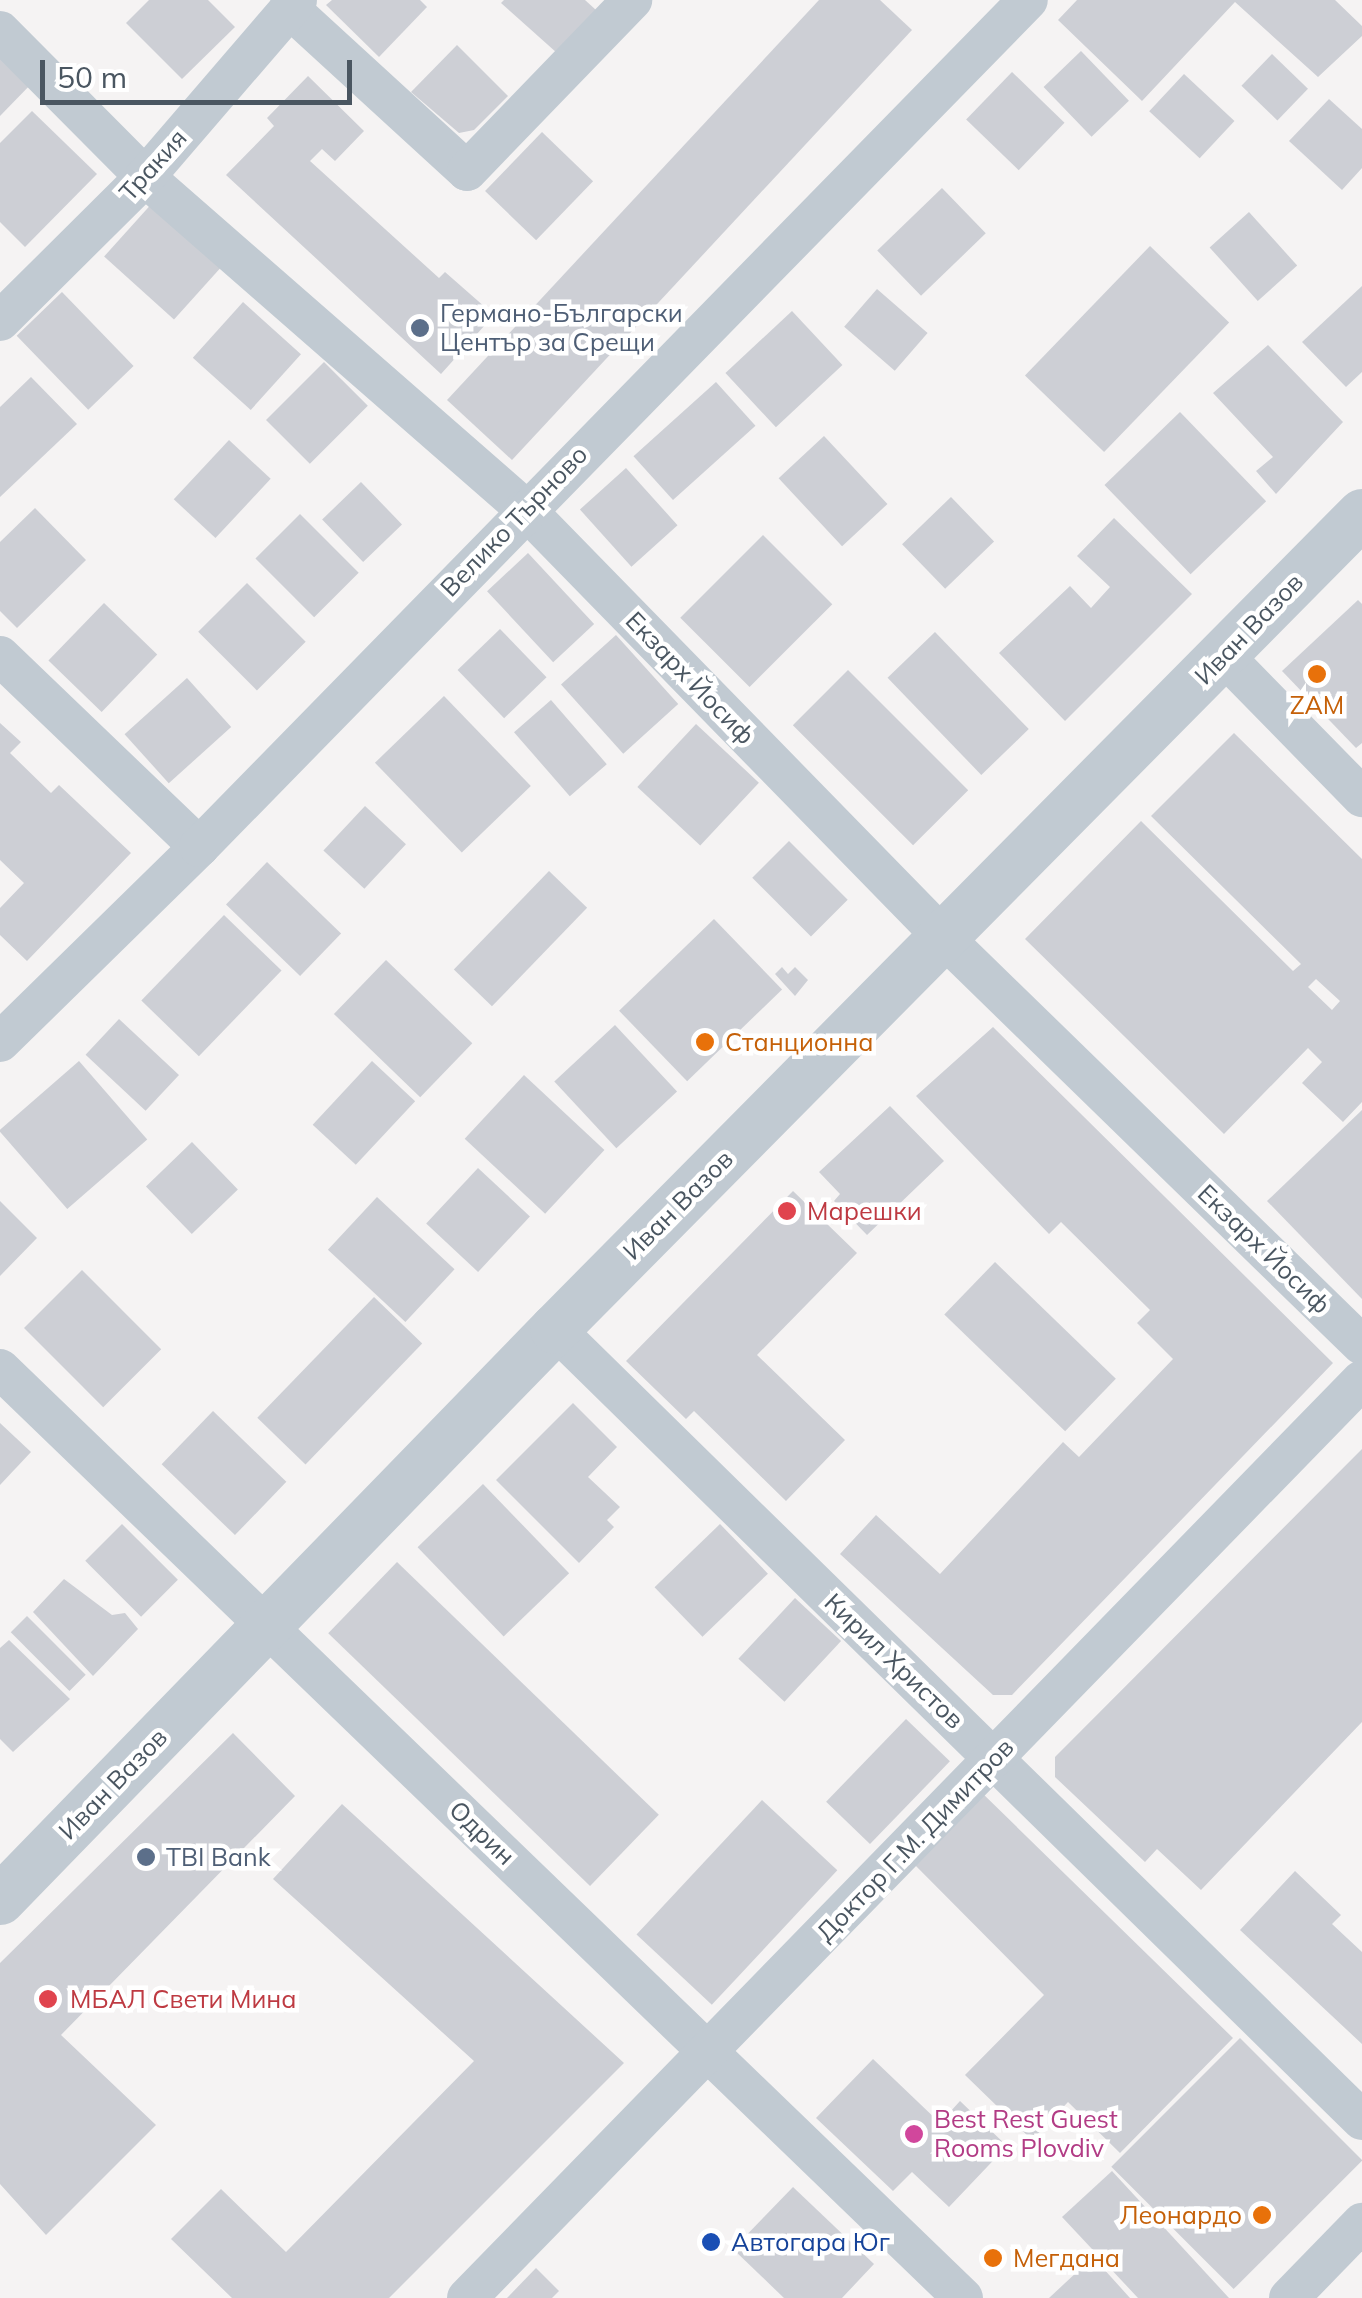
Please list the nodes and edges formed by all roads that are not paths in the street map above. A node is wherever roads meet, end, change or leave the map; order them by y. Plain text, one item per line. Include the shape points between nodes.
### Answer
1 (632, 0) edge
2 (1028, 0) edge
3 (293, 4) edge
4 (0, 31) edge
5 (145, 177) junction
6 (0, 321) edge
7 (525, 509) junction
8 (1362, 514) edge
9 (1223, 655) junction
10 (0, 656) edge
11 (1362, 797) edge
12 (198, 846) junction
13 (944, 938) junction
14 (0, 1042) edge
15 (555, 1328) junction
16 (1362, 1345) edge
17 (0, 1369) edge
18 (1362, 1380) edge
19 (267, 1624) junction
20 (994, 1760) junction
21 (0, 1900) edge
22 (706, 2052) junction
23 (1362, 2120) edge
24 (1362, 2223) edge
25 (467, 2298) edge
26 (962, 2298) edge
27 (1289, 2298) edge

1 - 3 street via 467,171
2 - 7 street, Велико Търново
3 - 5 street, Тракия
4 - 5 street, Екзарх Йосиф
5 - 6 street, Тракия
5 - 7 street, Екзарх Йосиф
7 - 12 street, Велико Търново
7 - 13 street, Екзарх Йосиф
8 - 9 street, Иван Вазов
9 - 11 street
9 - 13 street, Иван Вазов
10 - 12 street
12 - 14 street, Велико Търново
13 - 15 street, Иван Вазов
13 - 16 street, Екзарх Йосиф
15 - 19 street, Иван Вазов
15 - 20 street, Кирил Христов
17 - 19 street, Одрин
18 - 20 street, Доктор Г.М. Димитров
19 - 21 street, Иван Вазов
19 - 22 street, Одрин
20 - 22 street, Доктор Г.М. Димитров
20 - 23 street, Кирил Христов
22 - 25 street, Доктор Г.М. Димитров
22 - 26 street, Одрин
24 - 27 street

